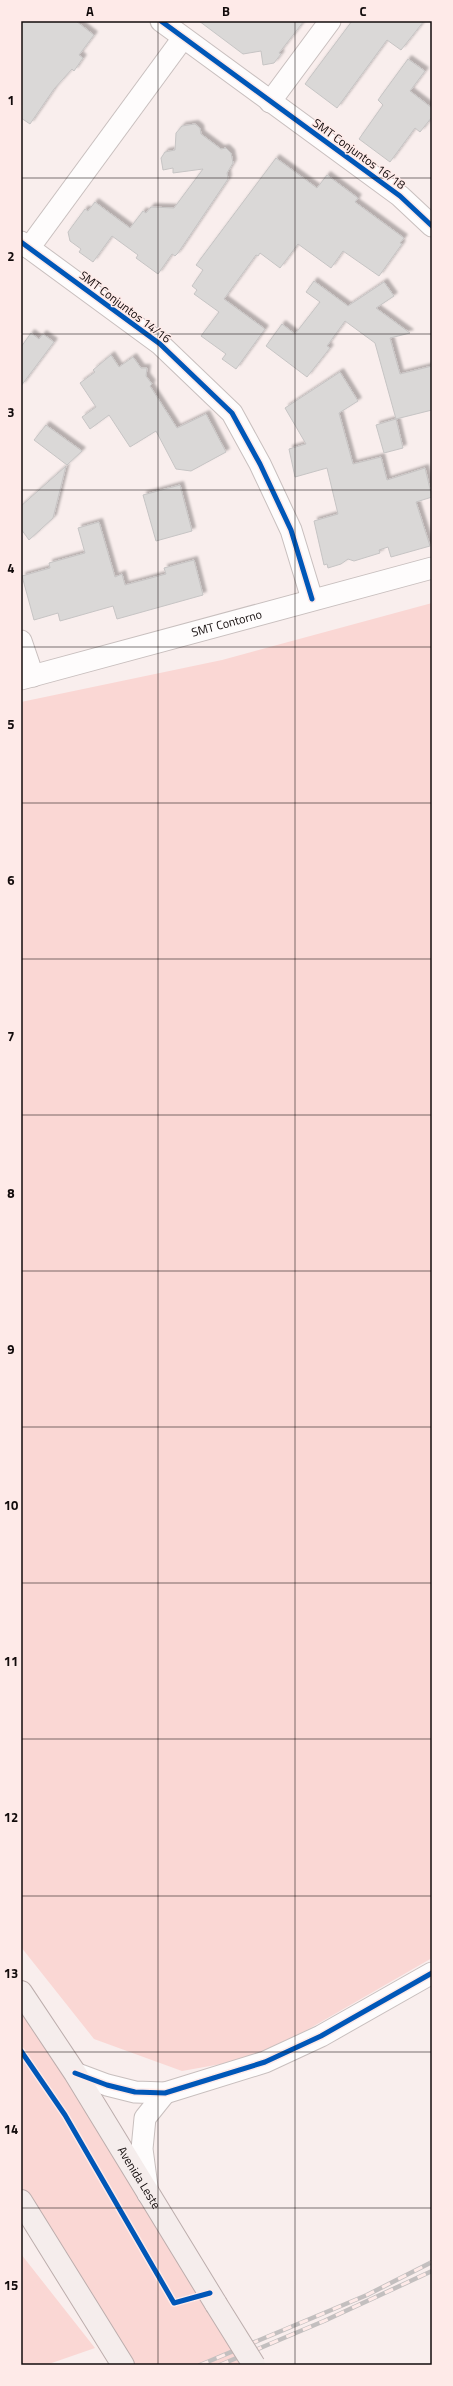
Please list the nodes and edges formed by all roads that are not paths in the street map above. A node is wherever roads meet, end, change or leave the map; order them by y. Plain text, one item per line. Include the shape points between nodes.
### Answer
1 (161, 21) edge
2 (330, 21) edge
3 (183, 38) junction
4 (270, 102) junction
5 (432, 226) edge
6 (25, 245) edge
7 (432, 568) edge
8 (312, 599) junction
9 (21, 641) edge
10 (27, 678) edge
11 (432, 1973) edge
12 (24, 1998) edge
13 (75, 2072) junction
14 (165, 2093) junction
15 (148, 2194) junction
16 (21, 2201) edge
17 (122, 2365) edge
18 (254, 2365) edge

1 - 3 street, SMT Conjuntos 16/18
2 - 4 street
3 - 4 street, SMT Conjuntos 16/18
3 - 6 street
4 - 5 street, SMT Conjuntos 16/18 via 400,196
6 - 8 street, SMT Conjuntos 14/16 via 160,344 232,413 260,464 291,530
7 - 8 street, SMT Contorno
8 - 10 street, SMT Contorno
9 - 10 street
11 - 14 street via 321,2036 265,2062
12 - 13 main road, Avenida Leste
13 - 14 street via 107,2085 128,2090
13 - 15 main road, Avenida Leste
14 - 15 street via 145,2118 142,2149
15 - 18 main road, Avenida Leste, bridge
16 - 17 main road

